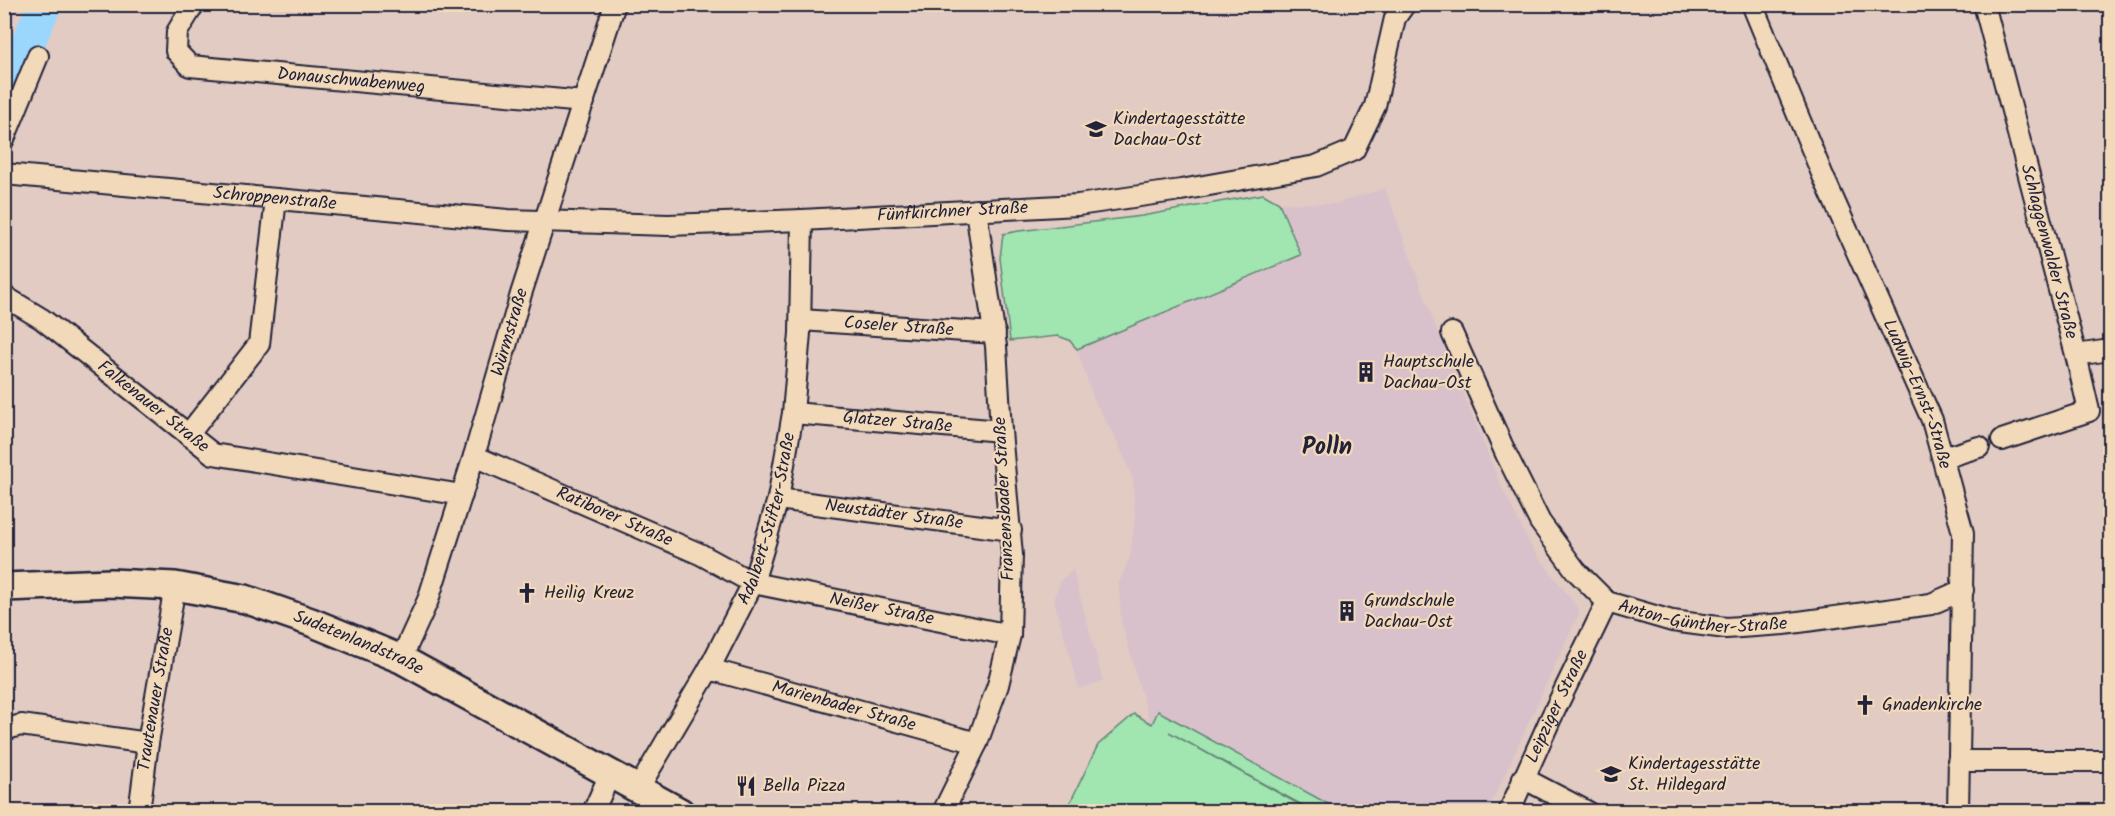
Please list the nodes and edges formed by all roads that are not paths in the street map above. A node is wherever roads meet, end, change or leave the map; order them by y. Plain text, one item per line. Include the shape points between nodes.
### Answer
1 (194, 4) edge
2 (615, 4) edge
3 (1405, 4) edge
4 (1752, 4) edge
5 (1984, 4) edge
6 (38, 56) dead end
7 (584, 102) junction
8 (4, 139) edge
9 (4, 174) edge
10 (276, 199) junction
11 (976, 210) junction
12 (802, 220) junction
13 (545, 221) junction
14 (4, 296) edge
15 (801, 320) junction
16 (995, 333) junction
17 (1452, 333) dead end
18 (2110, 350) edge
19 (2076, 355) junction
20 (793, 413) junction
21 (1001, 431) junction
22 (188, 435) junction
23 (2002, 440) dead end
24 (1979, 447) dead end
25 (474, 456) junction
26 (1943, 458) junction
27 (462, 495) junction
28 (778, 499) junction
29 (1011, 530) junction
30 (753, 583) junction
31 (175, 586) junction
32 (4, 587) edge
33 (1963, 590) junction
34 (1608, 602) junction
35 (1010, 635) junction
36 (401, 659) junction
37 (709, 669) junction
38 (4, 730) edge
39 (148, 743) junction
40 (976, 743) junction
41 (1958, 761) junction
42 (2110, 761) edge
43 (610, 774) junction
44 (1522, 778) junction
45 (638, 789) junction
46 (139, 812) edge
47 (593, 812) edge
48 (680, 812) edge
49 (943, 812) edge
50 (1509, 812) edge
51 (1588, 812) edge
52 (1958, 812) edge

1 - 7 street, Donauschwabenweg via 177,32 176,51 190,66
2 - 7 street, Würmstraße
3 - 11 street, Fünfkirchner Straße via 1395,18 1375,106 1354,150 1316,165 1181,190 1078,205
4 - 26 street, Ludwig-Ernst-Straße via 1823,176 1932,420
5 - 19 street, Schlaggenwalder Straße
6 - 8 street
7 - 13 street, Würmstraße
9 - 10 street, Schroppenstraße
10 - 13 street, Schroppenstraße
10 - 22 street via 259,344
11 - 12 street, Fünfkirchner Straße
11 - 16 street, Franzensbader Straße
12 - 13 street, Fünfkirchner Straße via 668,225
12 - 15 street, Adalbert-Stifter-Straße
13 - 25 street, Würmstraße
14 - 22 street, Falkenauer Straße via 42,319
15 - 16 street, Coseler Straße
15 - 20 street, Adalbert-Stifter-Straße
16 - 21 street, Franzensbader Straße
17 - 34 street, Anton-Günther-Straße via 1540,522 1576,571
18 - 19 street
19 - 23 street, Schlaggenwalder Straße via 2089,411
20 - 21 street, Glatzer Straße
20 - 28 street, Adalbert-Stifter-Straße
21 - 29 street, Franzensbader Straße
22 - 27 street, Falkenauer Straße via 213,454
24 - 26 street
25 - 27 street, Würmstraße
25 - 30 street, Ratiborer Straße via 700,554
26 - 33 street, Ludwig-Ernst-Straße via 1963,533
27 - 36 street, Würmstraße via 428,600
28 - 29 street, Neustädter Straße
28 - 30 street, Adalbert-Stifter-Straße
29 - 35 street, Franzensbader Straße
30 - 35 street, Neißer Straße
30 - 37 street, Adalbert-Stifter-Straße
31 - 32 street, Sudetenlandstraße via 111,583
31 - 36 street, Sudetenlandstraße via 245,599
31 - 39 street, Trautenauer Straße
33 - 34 street, Anton-Günther-Straße via 1931,604 1726,628 1672,621
33 - 41 street, Ludwig-Ernst-Straße
34 - 44 street, Leipziger Straße
35 - 40 street, Franzensbader Straße via 998,685
36 - 43 street, Sudetenlandstraße
37 - 40 street, Marienbader Straße
37 - 45 street, Adalbert-Stifter-Straße
38 - 39 street via 21,725
39 - 46 street, Trautenauer Straße
40 - 49 street, Franzensbader Straße
41 - 42 street
41 - 52 street, Ludwig-Ernst-Straße
43 - 45 street, Sudetenlandstraße
43 - 47 street
44 - 50 street, Leipziger Straße
44 - 51 street
45 - 48 street, Sudetenlandstraße

